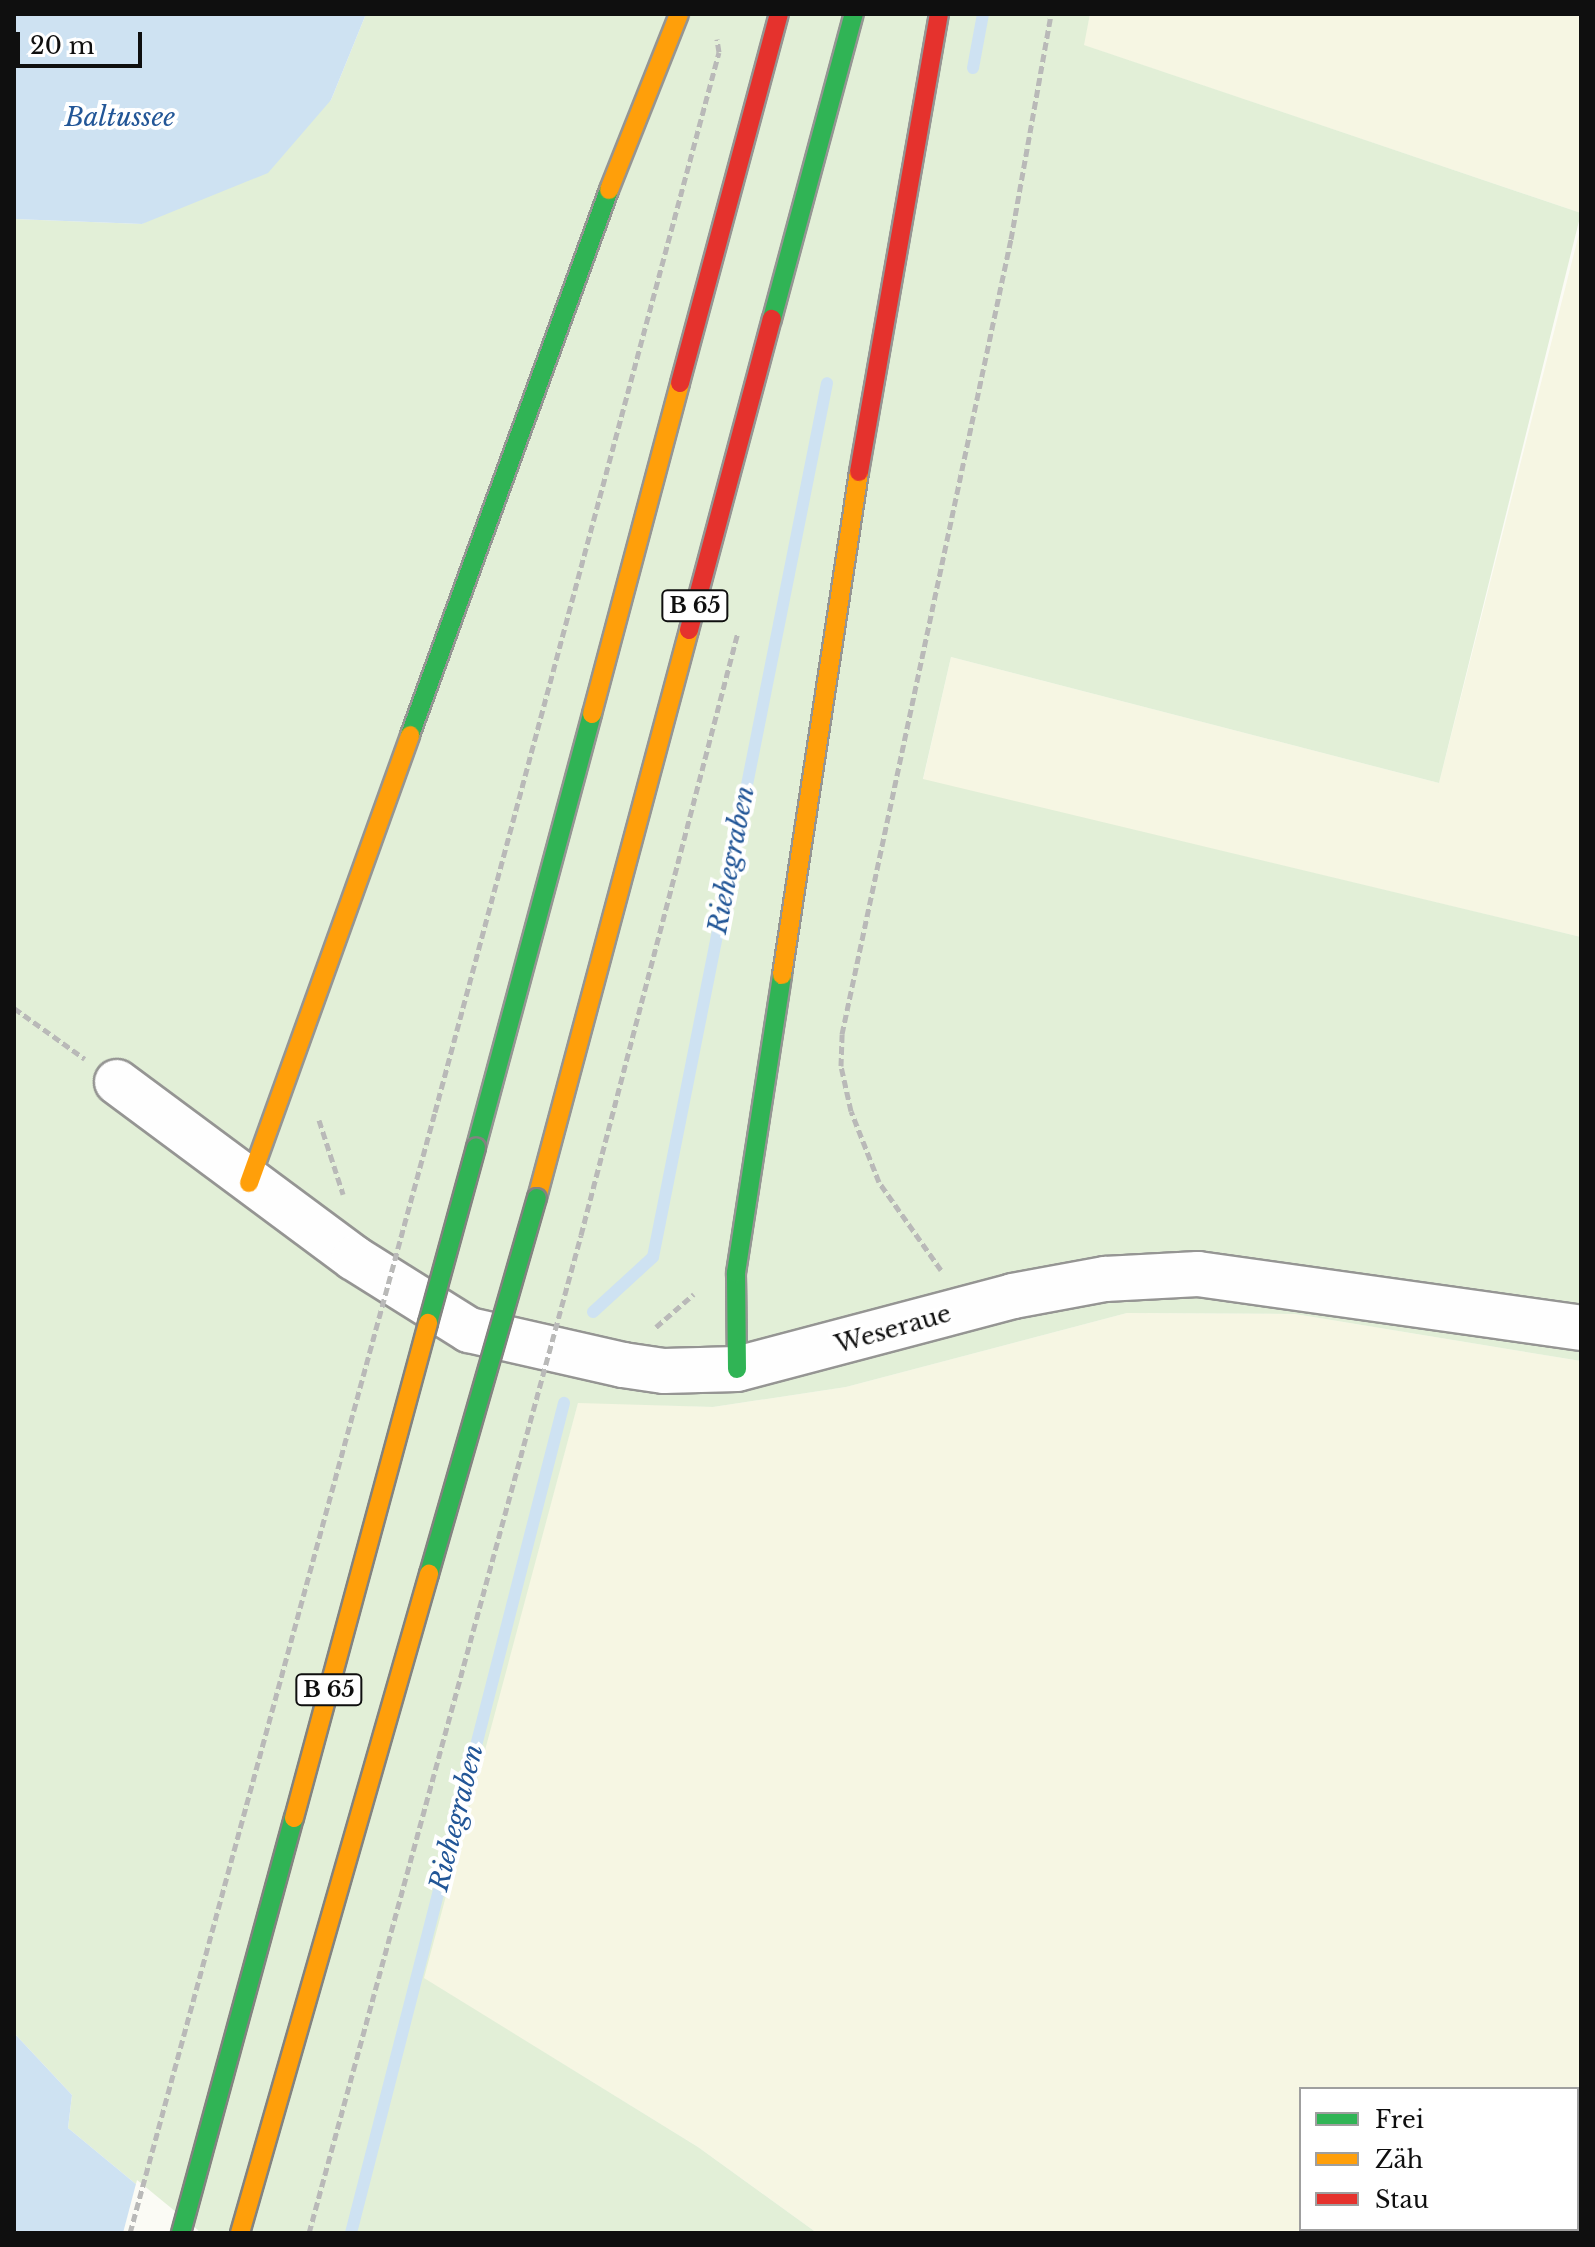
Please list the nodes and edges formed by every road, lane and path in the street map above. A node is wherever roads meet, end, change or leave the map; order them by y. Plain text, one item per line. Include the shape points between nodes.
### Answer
1 (679, 14) edge
2 (779, 14) edge
3 (854, 14) edge
4 (939, 14) edge
5 (1051, 14) edge
6 (710, 39) dead end
7 (740, 623) dead end
8 (14, 1008) edge
9 (117, 1082) joint
10 (249, 1183) junction
11 (968, 1308) junction
12 (1581, 1328) edge
13 (737, 1369) junction
14 (130, 2233) edge
15 (181, 2233) edge
16 (240, 2233) edge
17 (309, 2233) edge

1 - 10 highway via 585,250
2 - 15 highway, B 65, bridge
3 - 16 highway, B 65, bridge via 537,1198
4 - 13 highway via 874,376 738,1257
5 - 11 path via 1011,239 842,1034 841,1066 851,1111 879,1182
6 - 14 path, bridge via 716,39 719,52
7 - 17 path, bridge via 581,1235
8 - 9 path
9 - 10 street, Weseraue
10 - 13 street, Weseraue via 354,1258 469,1330 664,1371
11 - 12 street, Weseraue via 1105,1279 1198,1274
11 - 13 street, Weseraue

